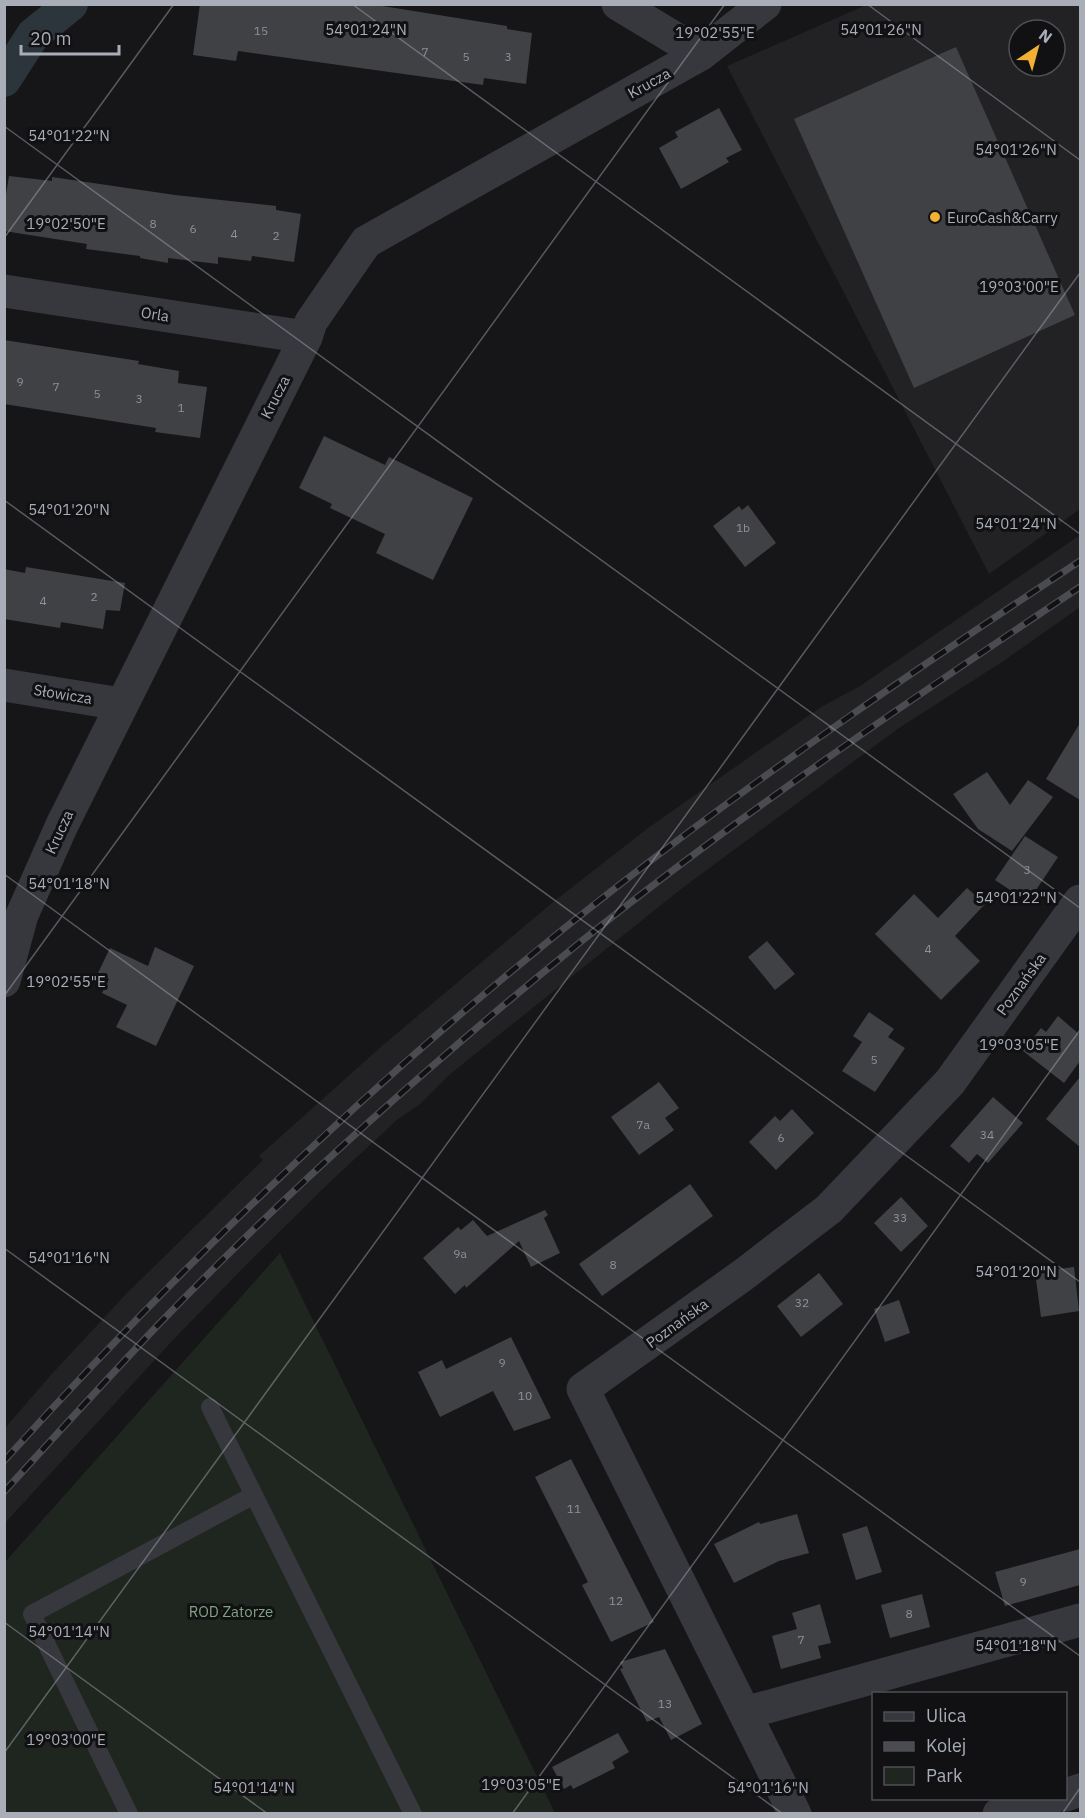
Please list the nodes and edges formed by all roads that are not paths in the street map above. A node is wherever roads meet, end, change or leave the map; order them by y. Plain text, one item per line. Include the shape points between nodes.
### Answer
1 (618, 4) edge
2 (765, 4) edge
3 (701, 54) junction
4 (4, 291) edge
5 (306, 337) junction
6 (4, 685) edge
7 (121, 704) junction
8 (1080, 901) edge
9 (4, 981) edge
10 (210, 1407) dead end
11 (254, 1495) junction
12 (1080, 1620) edge
13 (745, 1713) junction
14 (1045, 1800) edge
15 (129, 1814) edge
16 (413, 1814) edge
17 (795, 1814) edge
18 (999, 1814) edge

1 - 3 street
2 - 3 street, Krucza
3 - 5 street, Krucza via 366,242 311,322
4 - 5 street, Orla
5 - 7 street, Krucza
6 - 7 street, Słowicza
7 - 9 street, Krucza via 22,915
8 - 13 street, Poznańska via 951,1082 829,1209 584,1389
10 - 11 lane
11 - 15 lane via 32,1614
11 - 16 lane
12 - 13 street
13 - 17 street, Poznańska
14 - 18 street

